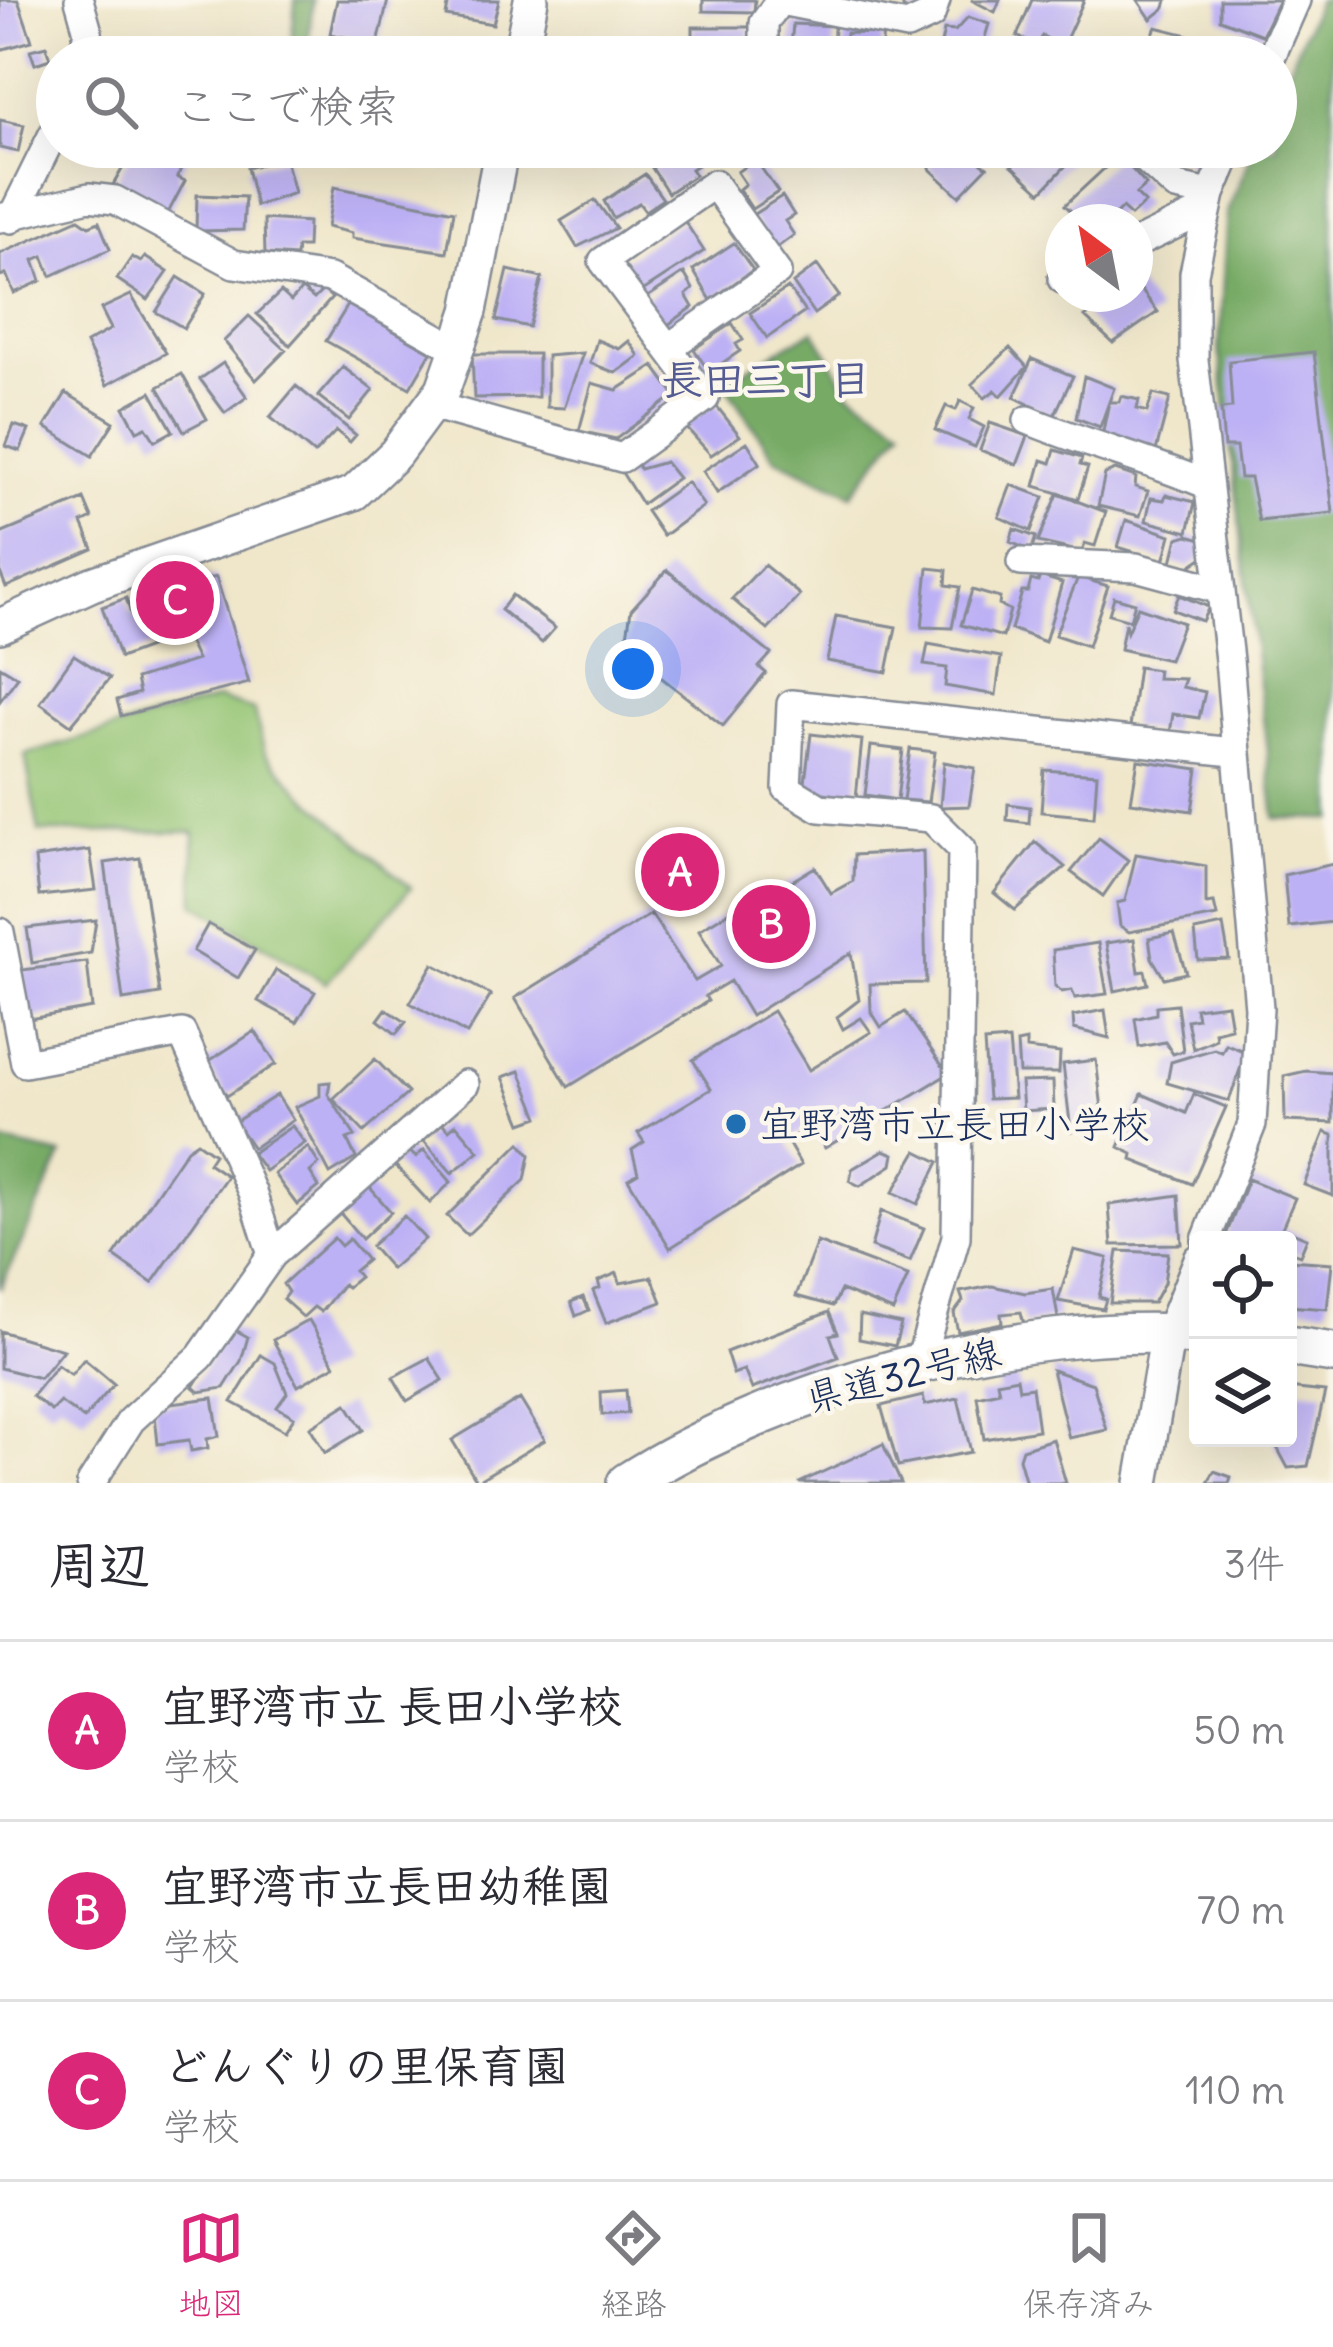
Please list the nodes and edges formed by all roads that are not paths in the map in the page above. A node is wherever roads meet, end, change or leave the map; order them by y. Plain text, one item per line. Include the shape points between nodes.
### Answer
1 (79, 0) edge
2 (531, 0) edge
3 (780, 0) edge
4 (936, 0) edge
5 (1296, 0) edge
6 (87, 36) edge
7 (524, 36) edge
8 (764, 36) edge
9 (1280, 36) edge
10 (36, 164) edge
11 (498, 168) edge
12 (1156, 168) edge
13 (1223, 168) edge
14 (1209, 202) junction
15 (6, 219) edge
16 (1153, 234) edge
17 (668, 348) junction
18 (457, 350) junction
19 (431, 405) junction
20 (1028, 420) dead end
21 (1208, 485) junction
22 (1022, 562) dead end
23 (1221, 590) junction
24 (0, 626) edge
25 (1234, 752) junction
26 (0, 932) edge
27 (465, 1084) dead end
28 (1210, 1231) edge
29 (272, 1255) junction
30 (1189, 1304) edge
31 (1183, 1334) edge
32 (1297, 1347) edge
33 (1331, 1349) edge
34 (918, 1368) junction
35 (91, 1483) edge
36 (627, 1483) edge
37 (1142, 1483) edge

1 - 6 street
2 - 7 street
3 - 4 street via 907,26 932,15
3 - 8 street
5 - 9 street
10 - 15 street
11 - 18 street
12 - 14 street
13 - 14 street
14 - 16 street
14 - 21 street via 1194,273
15 - 18 street via 89,197 115,200 234,264 331,278
17 - 17 street via 603,261 714,184 777,272
17 - 19 street via 705,398 622,458
18 - 19 street
19 - 24 street via 354,494 92,584
20 - 21 street
21 - 23 street
22 - 23 street via 1136,567
23 - 25 street
25 - 28 street via 1259,1008 1252,1124
25 - 34 street via 791,704 787,788 820,808 931,818 962,848 956,1238
26 - 29 street via 25,1063 182,1033
27 - 29 street
29 - 35 street via 200,1357 131,1420
30 - 31 street
31 - 34 main road, 県道32号線 via 1057,1340
31 - 37 street
32 - 33 main road
34 - 36 main road, 県道32号線 via 780,1406

